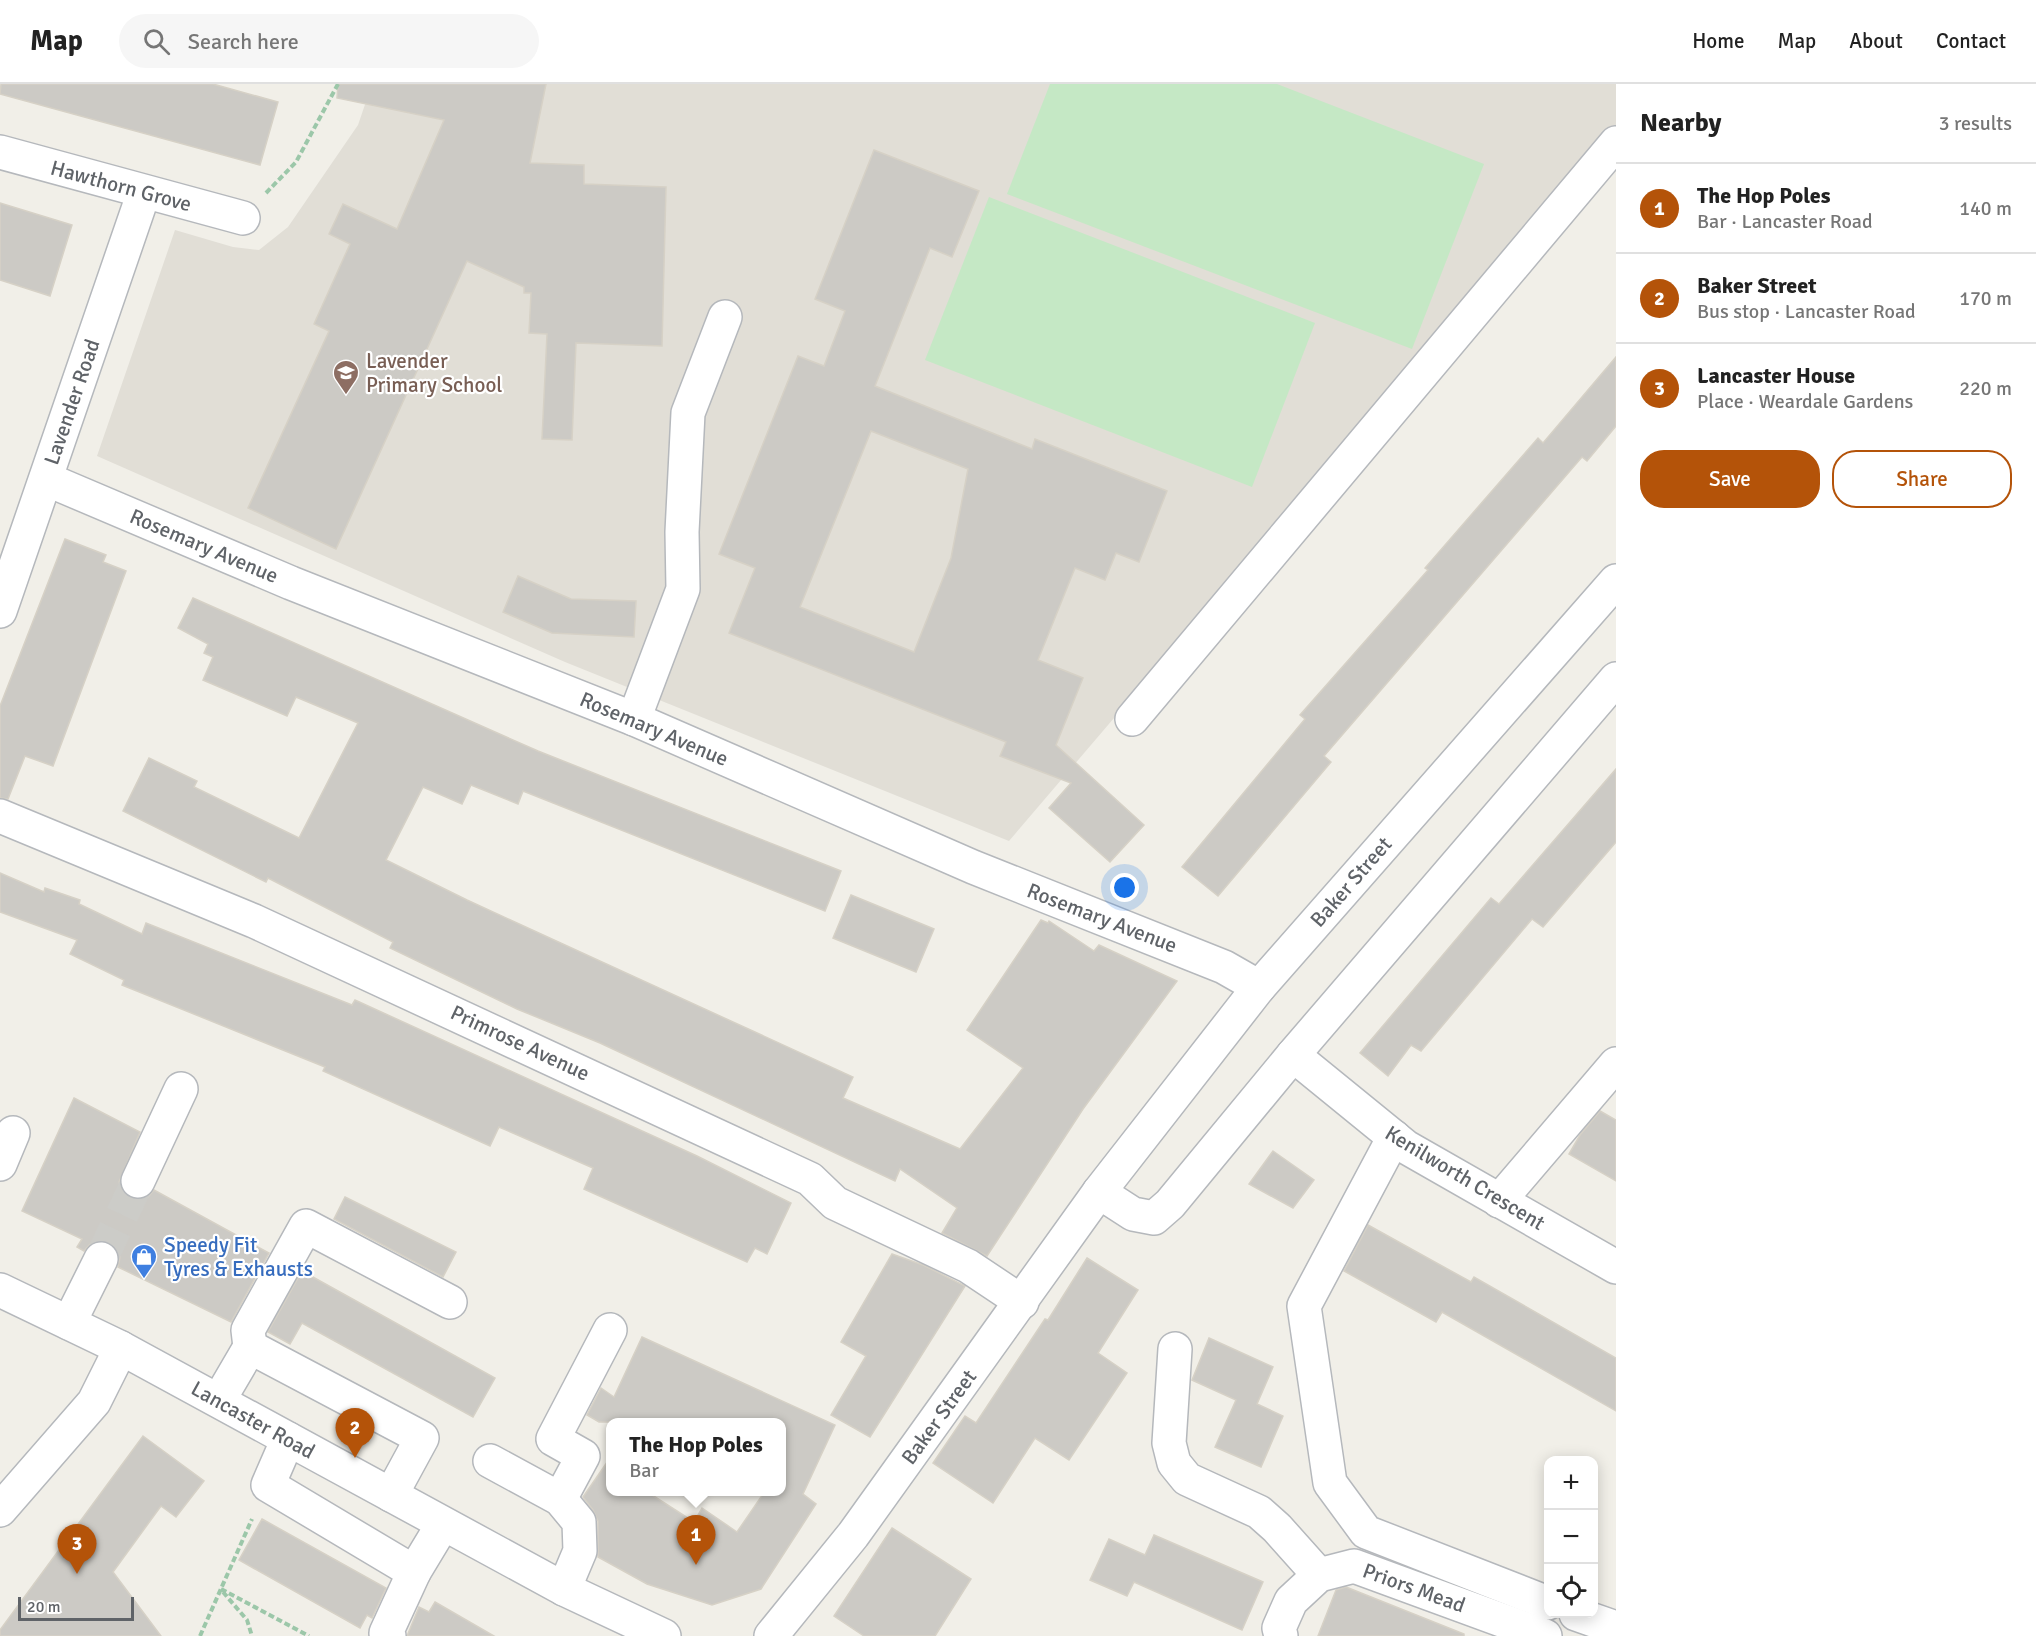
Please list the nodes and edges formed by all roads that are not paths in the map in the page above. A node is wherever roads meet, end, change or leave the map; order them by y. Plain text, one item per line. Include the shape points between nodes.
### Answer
1 (1616, 143) edge
2 (0, 152) edge
3 (144, 192) junction
4 (243, 218) road end
5 (725, 317) dead end
6 (46, 479) junction
7 (1616, 581) edge
8 (0, 611) edge
9 (1616, 679) edge
10 (634, 719) junction
11 (1132, 720) dead end
12 (0, 816) edge
13 (1259, 987) junction
14 (1293, 1055) junction
15 (1616, 1064) edge
16 (181, 1089) dead end
17 (13, 1133) dead end
18 (1394, 1137) junction
19 (0, 1164) edge
20 (138, 1181) tunnel mouth
21 (1099, 1192) junction
22 (1499, 1201) junction
23 (101, 1259) tunnel mouth
24 (1616, 1267) edge
25 (0, 1290) edge
26 (450, 1302) dead end
27 (1022, 1302) junction
28 (69, 1323) junction
29 (610, 1330) dead end
30 (250, 1347) junction
31 (122, 1348) junction
32 (1175, 1349) dead end
33 (219, 1400) junction
34 (288, 1440) junction
35 (490, 1461) dead end
36 (391, 1496) junction
37 (560, 1499) junction
38 (0, 1510) edge
39 (443, 1524) junction
40 (414, 1572) junction
41 (1319, 1575) junction
42 (564, 1589) junction
43 (1544, 1601) edge
44 (1587, 1618) edge
45 (1616, 1628) edge
46 (389, 1636) edge
47 (664, 1636) edge
48 (771, 1636) edge
49 (1281, 1636) edge
50 (1545, 1636) edge

1 - 11 street
2 - 3 street, Hawthorn Grove
3 - 4 street, Hawthorn Grove
3 - 6 street, Lavender Road
5 - 10 street via 688,412 683,589
6 - 8 street, Lavender Road
6 - 10 street, Rosemary Avenue via 291,583
7 - 13 street, Baker Street
9 - 14 street
10 - 13 street, Rosemary Avenue via 973,867 1224,967
12 - 27 street, Primrose Avenue via 254,921 810,1179 835,1203 968,1266
13 - 21 street, Baker Street
14 - 18 street, Kenilworth Crescent
14 - 21 street via 1170,1204 1154,1218 1133,1214
15 - 22 street
16 - 20 street
17 - 19 street
18 - 22 street, Kenilworth Crescent
18 - 43 street via 1304,1306 1330,1483 1366,1532
21 - 27 street, Baker Street
22 - 24 street, Kenilworth Crescent
23 - 28 street
25 - 28 street, Lancaster Road
26 - 30 street via 306,1226 248,1330
27 - 48 street, Baker Street via 853,1535
28 - 31 street, Lancaster Road
29 - 37 street via 553,1440 583,1456
30 - 33 street
30 - 36 street via 422,1438
31 - 33 street, Lancaster Road
31 - 38 street via 94,1402
32 - 41 street via 1169,1443 1174,1463 1187,1479 1259,1512
33 - 34 street, Lancaster Road
34 - 36 street, Lancaster Road
34 - 40 street via 268,1485
35 - 37 street
36 - 39 street, Lancaster Road
37 - 42 street via 579,1522 580,1551
39 - 40 street
39 - 42 street, Lancaster Road
40 - 46 street via 386,1633
41 - 49 street, Priors Mead via 1292,1601 1280,1628
41 - 50 street, Priors Mead via 1354,1566
42 - 47 street, Lancaster Road
44 - 45 street

